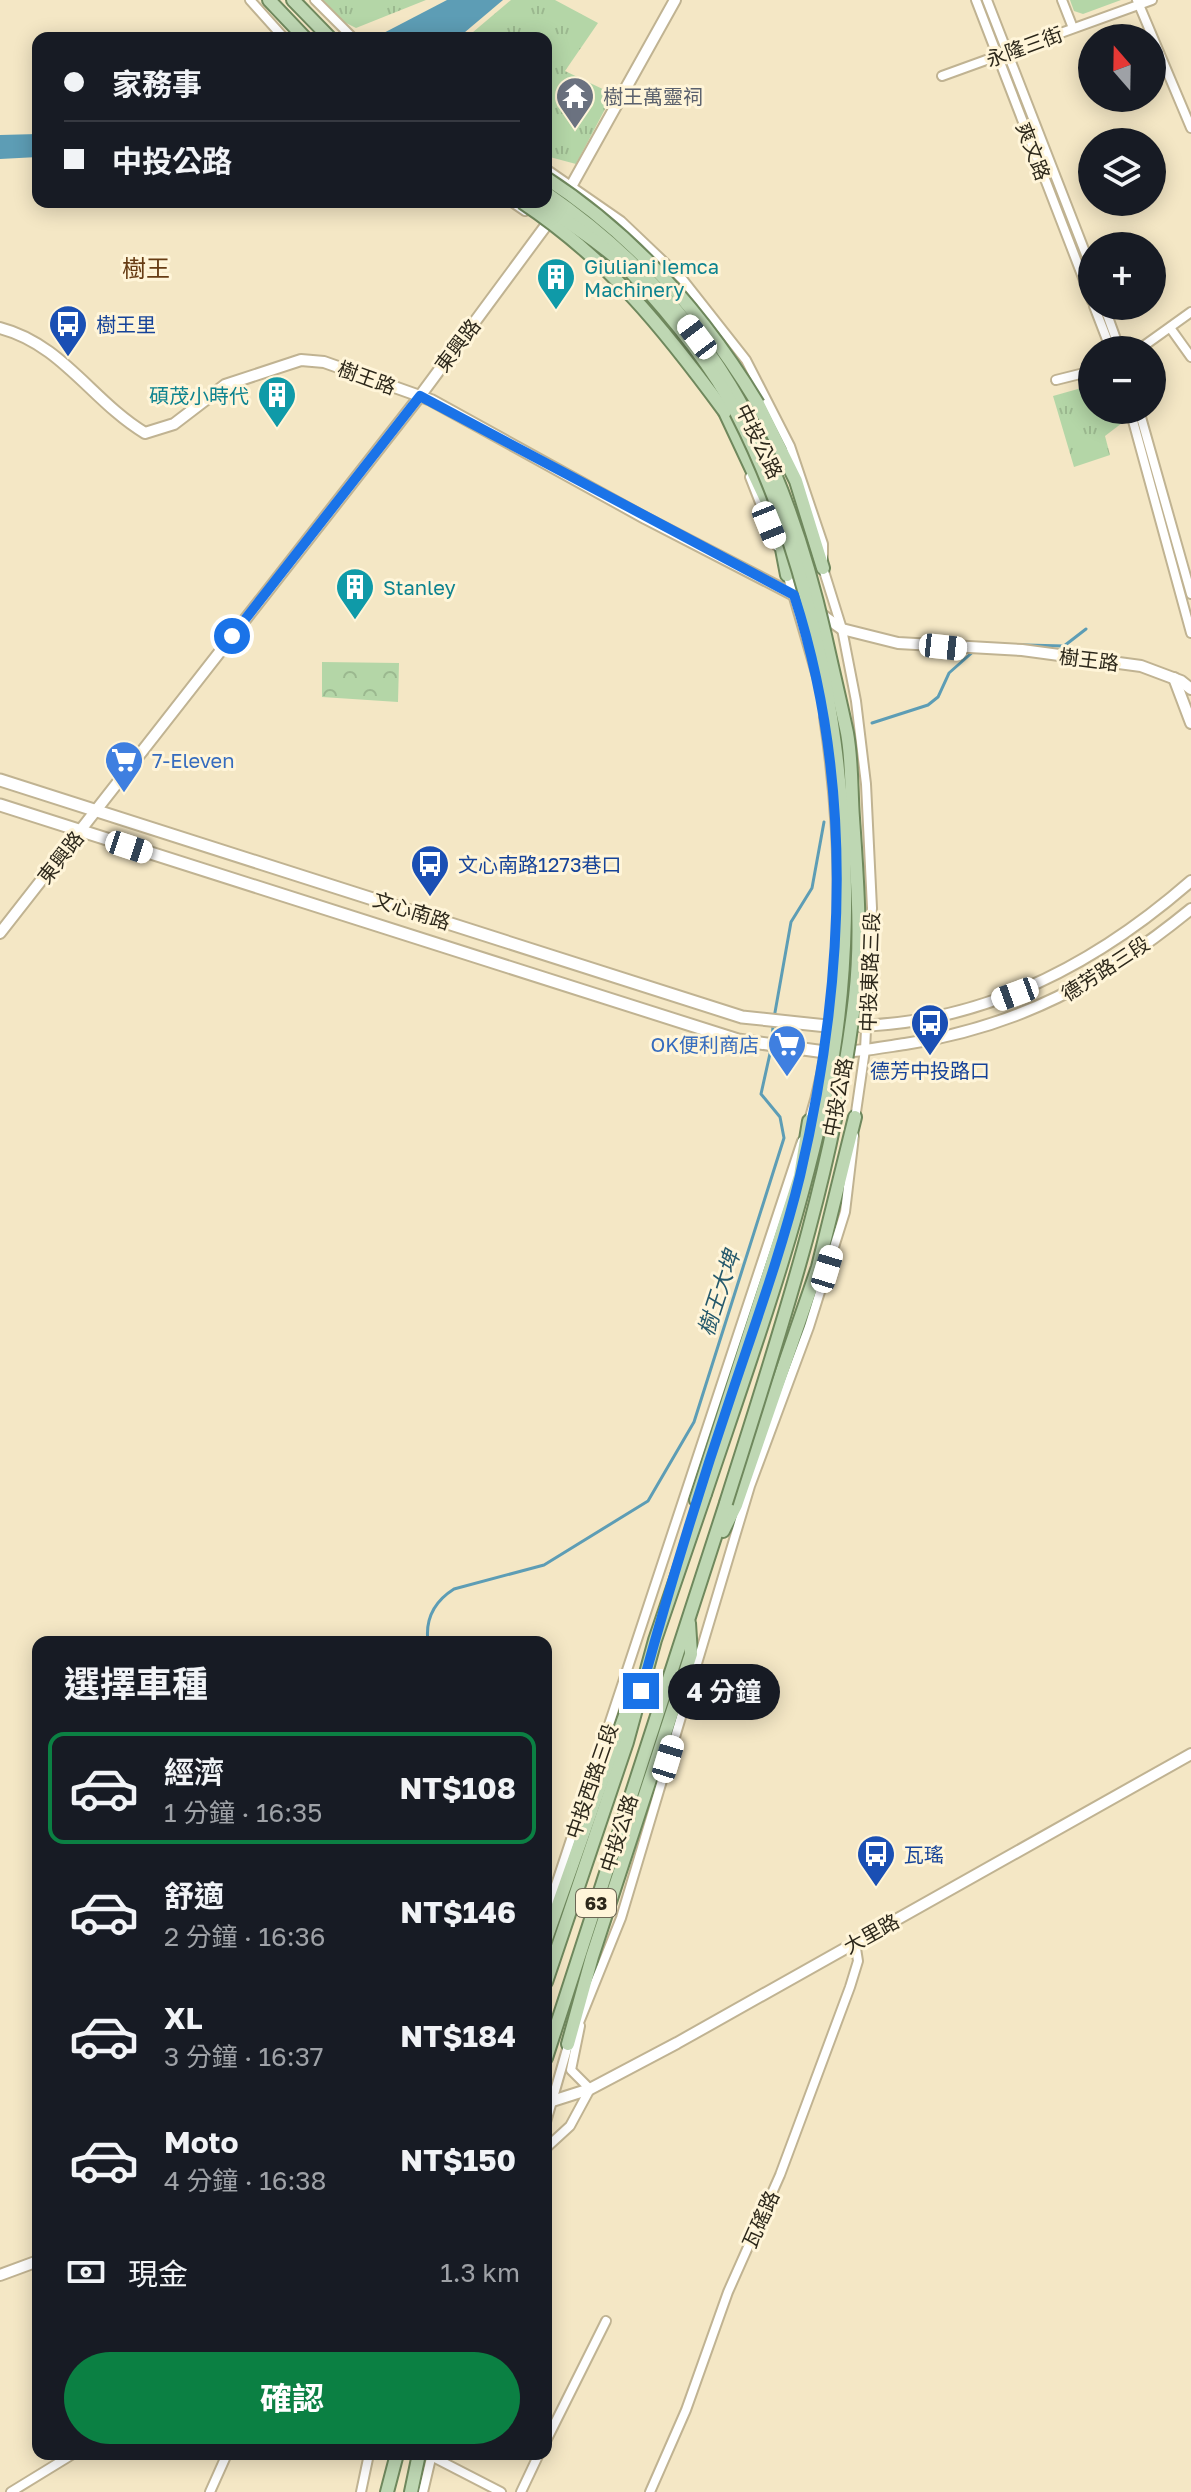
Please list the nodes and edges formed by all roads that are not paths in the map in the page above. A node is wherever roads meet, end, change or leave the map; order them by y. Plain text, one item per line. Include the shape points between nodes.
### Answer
1 (250, 0) edge
2 (269, 0) edge
3 (293, 0) edge
4 (315, 0) edge
5 (675, 0) edge
6 (976, 0) edge
7 (987, 0) edge
8 (1062, 0) edge
9 (1152, 0) edge
10 (1138, 2) edge
11 (1073, 28) junction
12 (279, 32) edge
13 (299, 32) edge
14 (324, 32) edge
15 (346, 32) edge
16 (1002, 55) junction
17 (942, 76) dead end
18 (1191, 128) edge
19 (552, 173) edge
20 (552, 182) edge
21 (573, 186) junction
22 (552, 197) edge
23 (521, 208) edge
24 (531, 208) edge
25 (548, 208) edge
26 (547, 225) junction
27 (1078, 237) edge
28 (1078, 263) edge
29 (1191, 312) edge
30 (0, 328) edge
31 (1171, 329) junction
32 (1160, 336) edge
33 (1191, 357) edge
34 (1078, 374) edge
35 (1056, 380) dead end
36 (420, 396) junction
37 (1134, 424) edge
38 (1143, 424) edge
39 (823, 568) junction
40 (787, 575) junction
41 (1191, 594) edge
42 (794, 595) junction
43 (842, 629) junction
44 (1191, 633) edge
45 (1174, 678) junction
46 (1191, 689) edge
47 (1191, 723) edge
48 (860, 732) junction
49 (827, 735) junction
50 (0, 780) edge
51 (0, 805) edge
52 (96, 812) junction
53 (80, 831) junction
54 (1191, 881) edge
55 (1188, 912) edge
56 (0, 933) edge
57 (827, 1026) junction
58 (867, 1026) junction
59 (865, 1050) junction
60 (825, 1052) junction
61 (855, 1117) junction
62 (809, 1121) junction
63 (684, 1553) junction
64 (708, 1563) junction
65 (688, 1617) junction
66 (655, 1640) junction
67 (1191, 1754) edge
68 (552, 1897) edge
69 (552, 1922) edge
70 (855, 1942) junction
71 (552, 1964) edge
72 (582, 2020) junction
73 (552, 2039) edge
74 (568, 2044) junction
75 (590, 2089) junction
76 (552, 2093) edge
77 (552, 2101) edge
78 (552, 2142) edge
79 (32, 2263) edge
80 (0, 2275) edge
81 (606, 2321) dead end
82 (552, 2429) edge
83 (63, 2460) edge
84 (224, 2460) edge
85 (368, 2460) edge
86 (395, 2460) edge
87 (425, 2460) edge
88 (426, 2460) edge
89 (437, 2460) edge
90 (536, 2460) edge
91 (11, 2492) edge
92 (210, 2492) edge
93 (361, 2492) edge
94 (387, 2492) edge
95 (411, 2492) edge
96 (423, 2492) edge
97 (501, 2492) edge
98 (521, 2492) edge
99 (650, 2492) edge

1 - 12 street
2 - 13 main road
3 - 14 main road
4 - 15 street
5 - 21 street, 東興路
6 - 16 street, 爽文路
7 - 16 street, 爽文路
8 - 11 street
9 - 10 street, 永隆三街
10 - 11 street, 永隆三街
10 - 18 street
11 - 16 street, 永隆三街
16 - 17 street, 永隆三街
16 - 27 street, 爽文路
16 - 28 street, 爽文路
19 - 21 street, 中投東路三段
20 - 39 main road, bridge via 609,224 696,311 758,404 796,481
21 - 26 street, 東興路
21 - 39 street, 中投東路三段 via 621,221 683,280 746,360 790,446 823,544
22 - 64 main road, 中投公路 / 63, bridge via 659,288 716,361 747,412 773,465 803,552 847,736 858,895 855,995 838,1098 794,1289
23 - 26 street, 中投西路三段
24 - 40 main road, bridge via 619,279 725,412 777,523
25 - 63 main road, 中投公路 / 63, bridge via 628,269 735,410 801,581 836,743 846,890 827,1086 779,1273
26 - 36 street, 東興路
26 - 40 street, 中投西路三段 via 613,279 683,357 734,440
29 - 31 street
30 - 36 street, 樹王路 via 50,349 145,433 174,424 225,385 301,360 350,368
31 - 32 street
31 - 33 street
34 - 35 street
36 - 42 street, 樹王路
36 - 52 street, 東興路
37 - 44 street
38 - 41 street
39 - 43 street, 中投東路三段
40 - 42 street, 中投西路三段
42 - 43 street, 樹王路
42 - 49 street, 中投西路三段
43 - 45 street, 樹王路 via 898,643 1110,661
43 - 48 street, 中投東路三段
45 - 46 street, 樹王路
45 - 47 street
48 - 49 street via 855,745 842,750 832,746
48 - 58 street, 中投東路三段 via 872,908
49 - 57 street, 中投西路三段 via 838,875 837,946
50 - 52 main road, 文心南路
51 - 53 main road, 文心南路
52 - 53 street, 東興路
52 - 57 main road, 文心南路 via 742,1017
53 - 56 street, 東興路
53 - 60 main road, 文心南路 via 738,1040
54 - 58 street, 德芳路三段 via 1130,929 1033,988 944,1014
55 - 59 street, 德芳路三段 via 1111,968 1038,1008 970,1031
57 - 58 street, 德芳路三段
57 - 60 street, 中投西路三段
58 - 59 street, 中投東路三段
59 - 60 street, 德芳路三段
59 - 61 street, 中投東路三段
60 - 62 street, 中投西路三段
61 - 64 main road via 818,1267 736,1505
61 - 72 street, 中投東路三段 via 845,1212 750,1486 621,1918
62 - 63 main road via 800,1176 696,1500
62 - 68 street, 中投西路三段
63 - 66 main road, 中投公路 / 63
64 - 65 main road, 中投公路 / 63
65 - 73 main road, 中投公路 / 63
65 - 74 main road via 691,1654
66 - 69 main road
66 - 71 main road, 中投公路 / 63 via 627,1742
67 - 70 street, 大里路
70 - 75 street, 大里路
70 - 99 street, 瓦磘路 via 858,1961 850,1987 780,2175
72 - 74 street, 中投東路三段
72 - 75 street via 571,2070
74 - 76 street, 中投東路三段
75 - 77 street, 大里路
75 - 78 street via 570,2126
79 - 80 street
81 - 82 street
83 - 91 street
84 - 92 street
85 - 93 street
86 - 94 main road
87 - 95 main road
88 - 96 street
89 - 97 street
90 - 98 street

